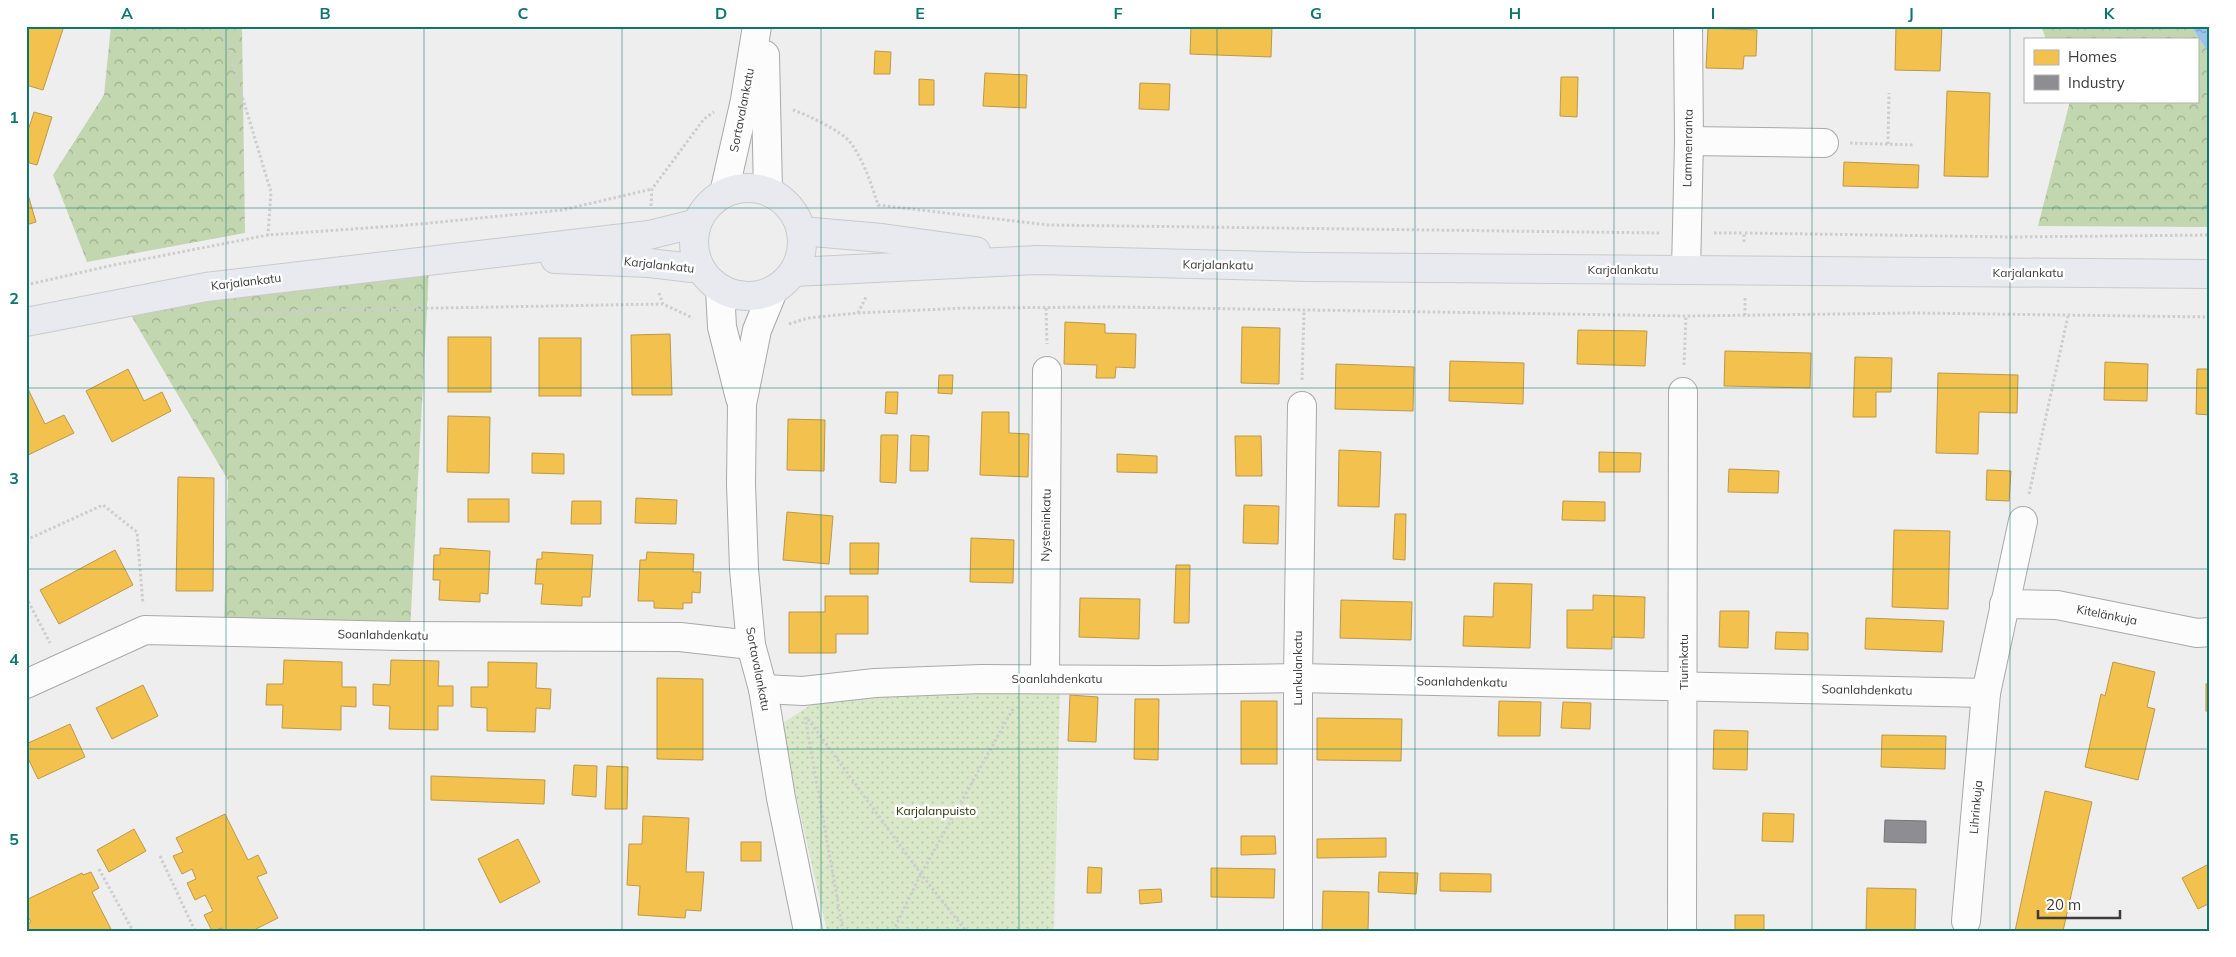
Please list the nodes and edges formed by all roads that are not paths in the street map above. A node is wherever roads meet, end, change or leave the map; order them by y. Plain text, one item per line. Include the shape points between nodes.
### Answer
1 (757, 26) edge
2 (764, 26) edge
3 (1688, 26) edge
4 (756, 100) junction
5 (1689, 141) junction
6 (1824, 143) road end
7 (768, 191) junction
8 (724, 193) junction
9 (697, 222) junction
10 (802, 232) junction
11 (468, 255) junction
12 (1037, 260) junction
13 (701, 270) junction
14 (1686, 270) junction
15 (794, 272) junction
16 (2210, 274) edge
17 (720, 289) junction
18 (773, 291) junction
19 (26, 322) edge
20 (1047, 371) road end
21 (1683, 392) road end
22 (742, 404) junction
23 (1302, 406) road end
24 (2023, 521) road end
25 (2004, 604) junction
26 (2210, 632) edge
27 (751, 645) junction
28 (1298, 678) junction
29 (1045, 679) junction
30 (26, 684) edge
31 (1684, 686) junction
32 (763, 689) junction
33 (1986, 692) junction
34 (1966, 920) dead end
35 (808, 931) edge
36 (1298, 931) edge
37 (1682, 931) edge

1 - 4 street, Sortavalankatu
2 - 4 street, Sortavalankatu
3 - 5 street, Lammenranta
4 - 7 street, Sortavalankatu
4 - 8 street, Sortavalankatu
5 - 6 street
5 - 14 street, Lammenranta
7 - 8 main road via 746,188
7 - 10 main road via 784,201 795,214
8 - 9 main road via 708,206
9 - 11 main road, Karjalankatu via 649,234
9 - 13 main road via 695,254
10 - 12 main road, Karjalankatu via 882,238
10 - 15 main road via 803,245
11 - 13 main road, Karjalankatu via 649,263
11 - 19 main road, Karjalankatu via 206,287
12 - 14 main road, Karjalankatu via 1307,267
12 - 15 main road, Karjalankatu
13 - 17 main road
14 - 16 main road, Karjalankatu
15 - 18 main road
17 - 18 main road via 746,296
17 - 22 street, Sortavalankatu via 722,327
18 - 22 street, Sortavalankatu via 757,330
20 - 29 street, Nysteninkatu
21 - 31 street, Tiurinkatu
22 - 27 street, Sortavalankatu via 743,550
23 - 28 street, Lunkulankatu
24 - 25 street
25 - 26 street, Kitelänkuja via 2057,605 2197,633
25 - 33 street
27 - 30 street, Soanlahdenkatu via 680,637 400,636 145,630
27 - 32 street, Sortavalankatu
28 - 29 street, Soanlahdenkatu
28 - 31 street, Soanlahdenkatu
28 - 36 street, Lunkulankatu
29 - 32 street, Soanlahdenkatu via 876,683 804,704
31 - 33 street, Soanlahdenkatu
31 - 37 street, Tiurinkatu
32 - 35 street, Sortavalankatu
33 - 34 street, Lihrinkuja

